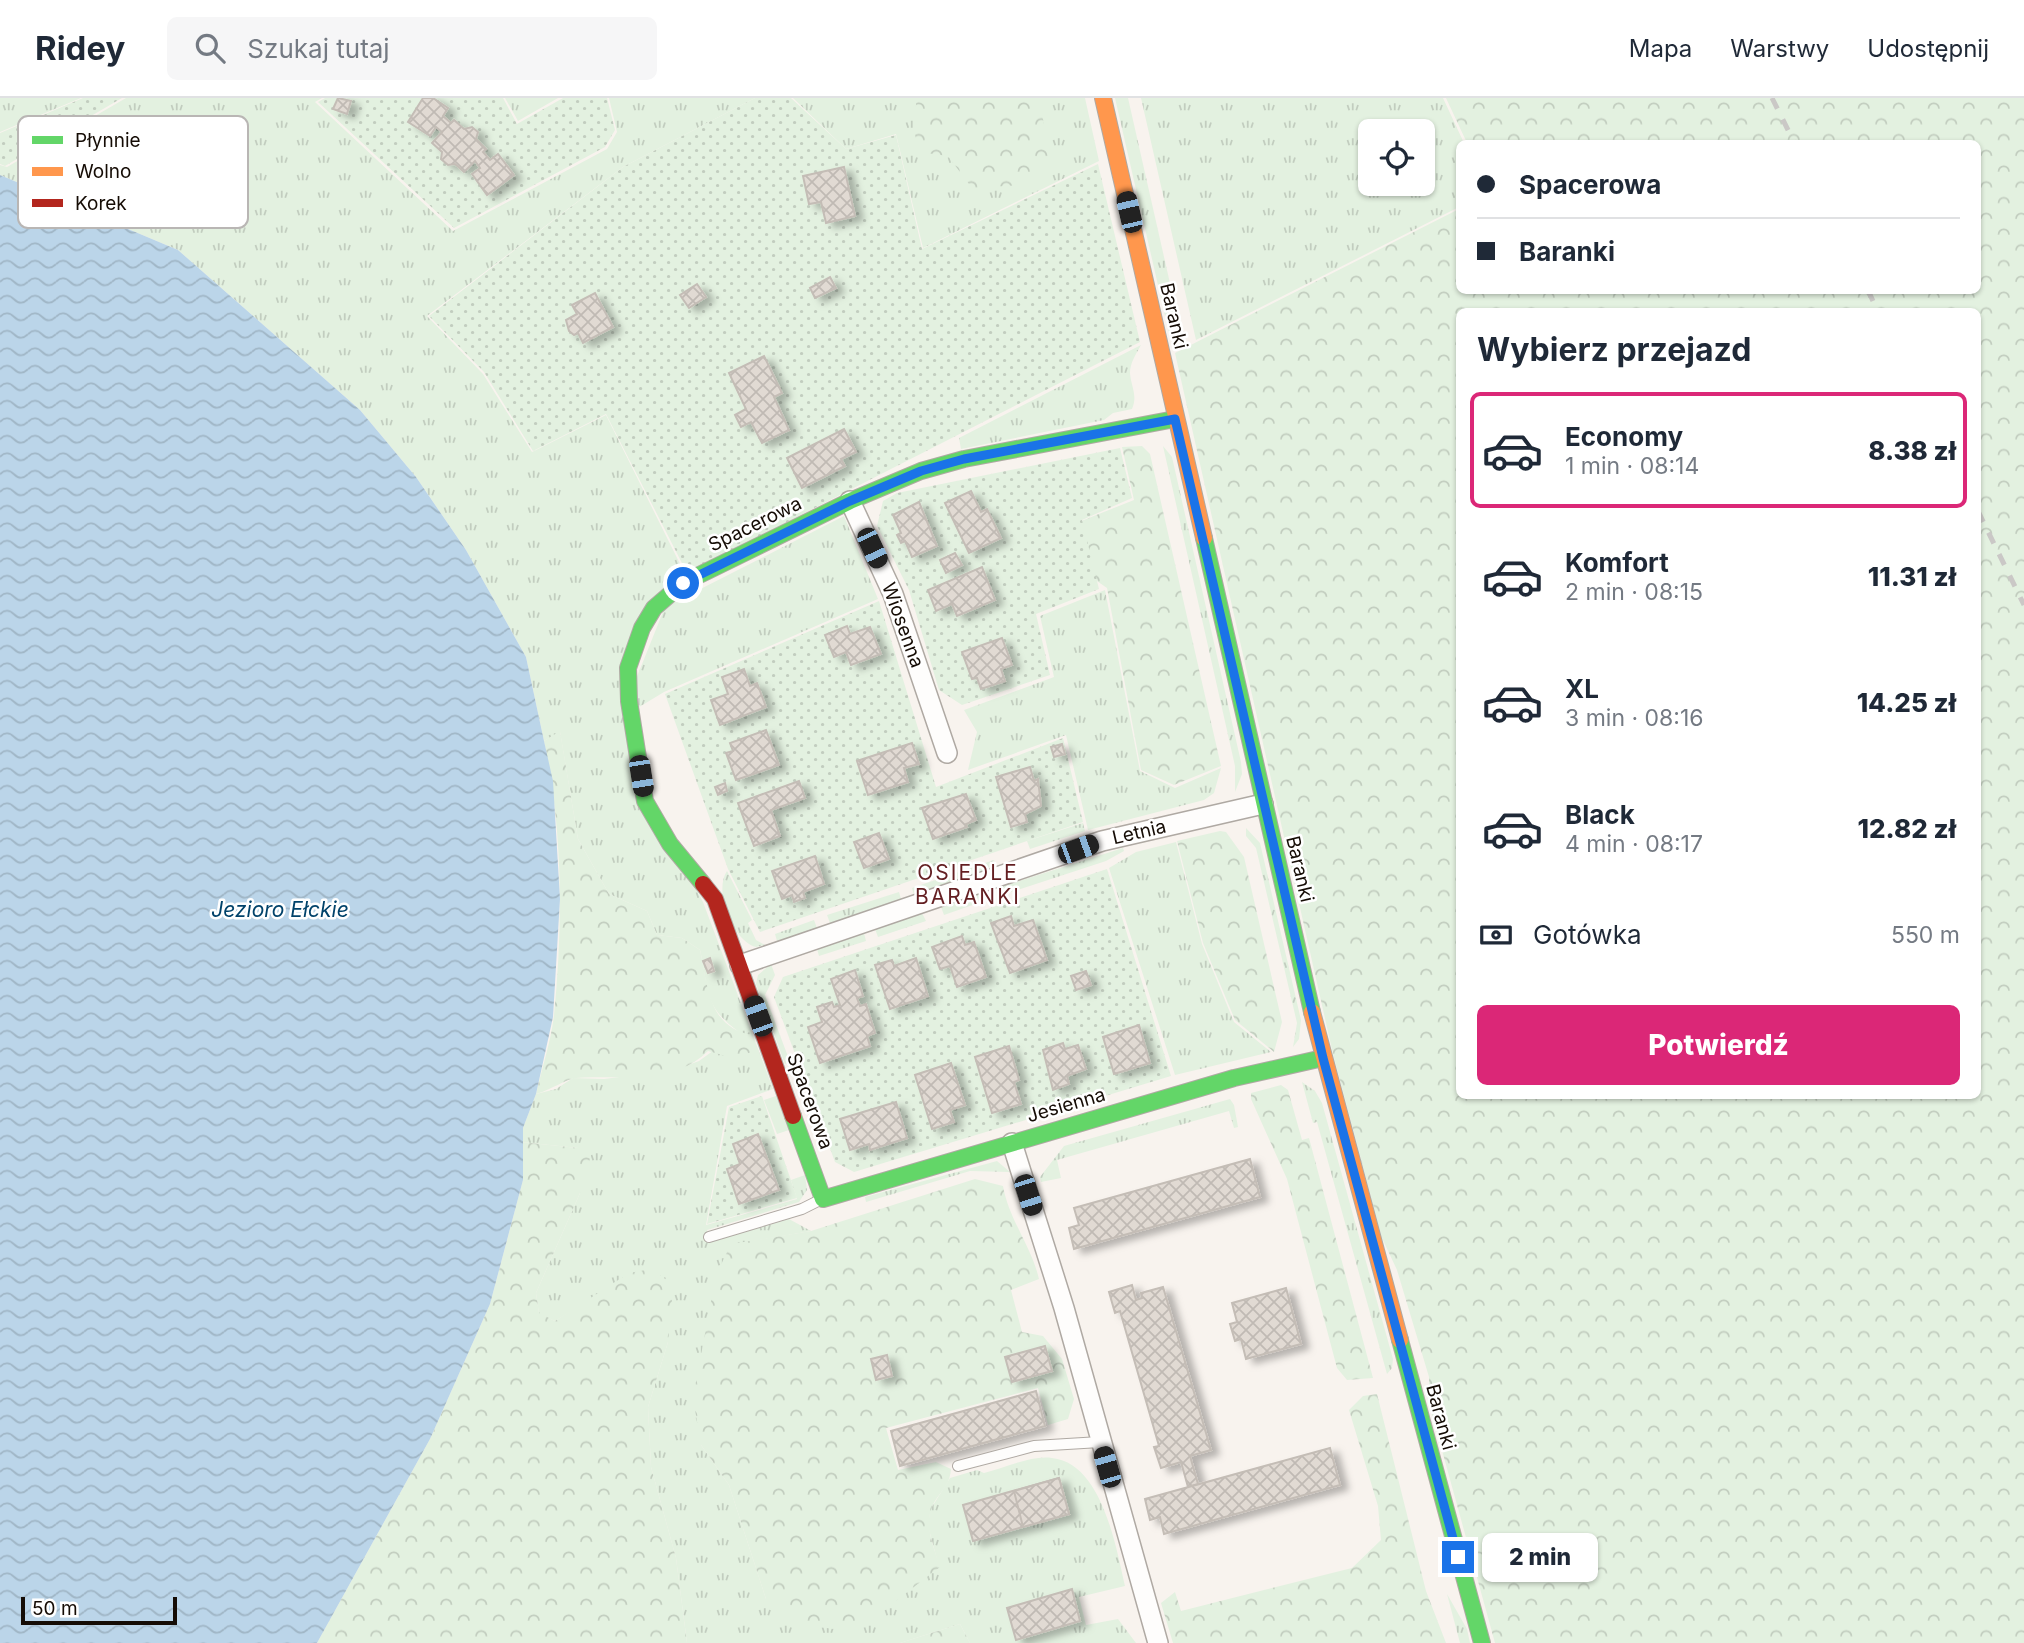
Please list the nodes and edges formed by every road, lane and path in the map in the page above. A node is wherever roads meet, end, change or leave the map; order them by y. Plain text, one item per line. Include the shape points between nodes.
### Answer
1 (1103, 98) edge
2 (1175, 419) junction
3 (850, 501) junction
4 (947, 753) dead end
5 (1263, 804) junction
6 (740, 965) junction
7 (1323, 1058) junction
8 (1012, 1143) junction
9 (823, 1199) junction
10 (709, 1237) dead end
11 (1100, 1442) junction
12 (958, 1465) dead end
13 (1158, 1643) edge
14 (1482, 1643) edge

1 - 2 street, Baranki
2 - 3 street, Spacerowa via 964,459 921,471
2 - 5 street, Baranki
3 - 4 street, Wiosenna via 894,594
3 - 6 street, Spacerowa via 683,583 654,608 628,668 645,801 670,844 715,900
5 - 6 street, Letnia via 1101,841
5 - 7 street, Baranki
6 - 9 street, Spacerowa
7 - 8 street, Jesienna via 1234,1078
7 - 14 street, Baranki
8 - 9 street, Jesienna
8 - 11 street
9 - 10 lane
11 - 12 lane via 1034,1446
11 - 13 street

